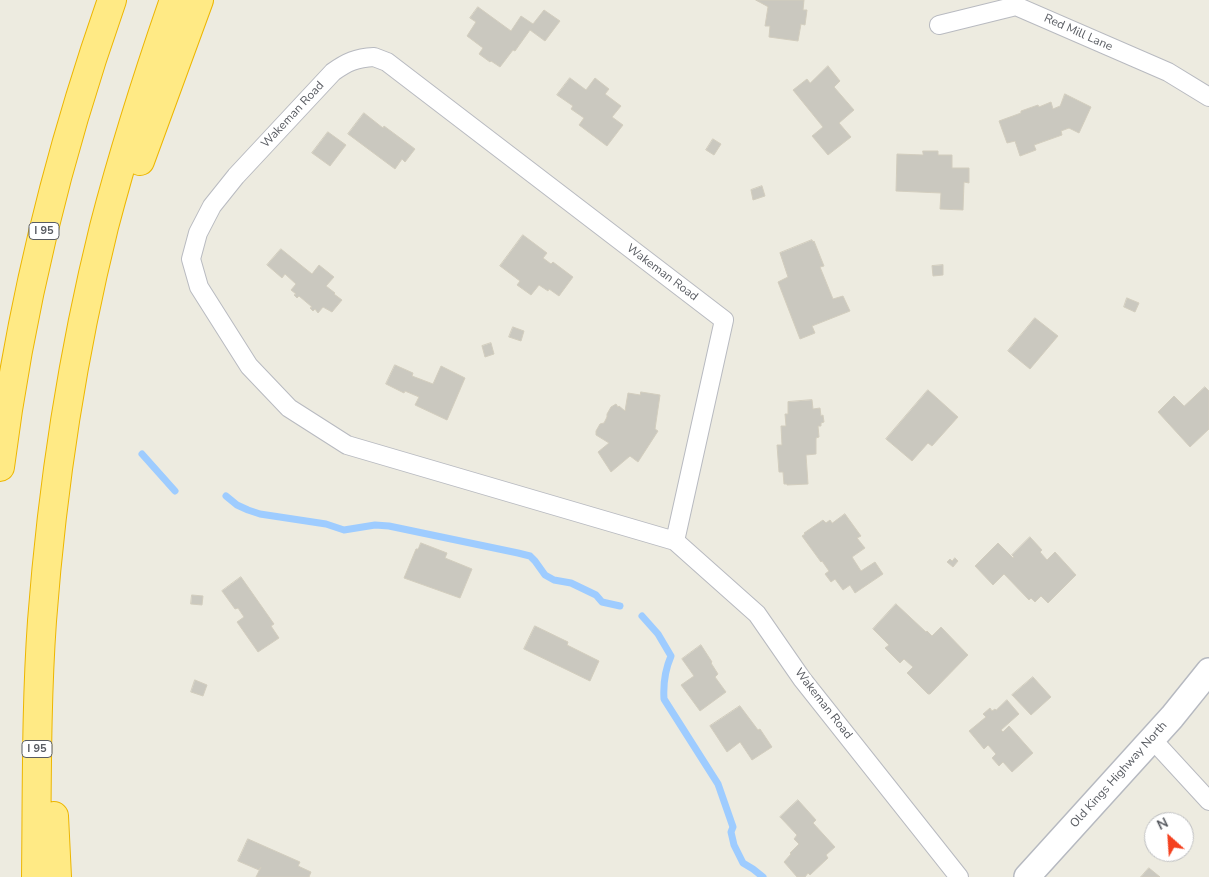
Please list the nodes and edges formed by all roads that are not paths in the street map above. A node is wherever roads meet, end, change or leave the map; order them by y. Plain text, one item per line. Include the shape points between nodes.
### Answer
1 (112, 0) edge
2 (174, 0) edge
3 (200, 0) edge
4 (939, 25) dead end
5 (1209, 97) edge
6 (86, 305) junction
7 (0, 467) edge
8 (675, 541) junction
9 (42, 622) junction
10 (1209, 671) edge
11 (1152, 739) junction
12 (1209, 801) edge
13 (36, 877) edge
14 (57, 877) edge
15 (959, 877) edge
16 (1028, 877) edge

1 - 7 highway, I 95 via 74,117 33,276
2 - 6 highway, I 95 via 125,150
3 - 6 highway
4 - 5 street, Red Mill Lane via 1016,6 1168,72
6 - 9 highway, I 95 via 59,462
8 - 8 street, Wakeman Road via 724,320 387,62 374,57 343,64 236,176 212,206 198,233 191,259 199,287 249,366 289,408 347,444
8 - 15 street, Wakeman Road via 758,614 802,679
9 - 13 highway, I 95
9 - 14 highway
10 - 11 main road, Old Kings Highway North
11 - 12 street
11 - 16 main road, Old Kings Highway North

